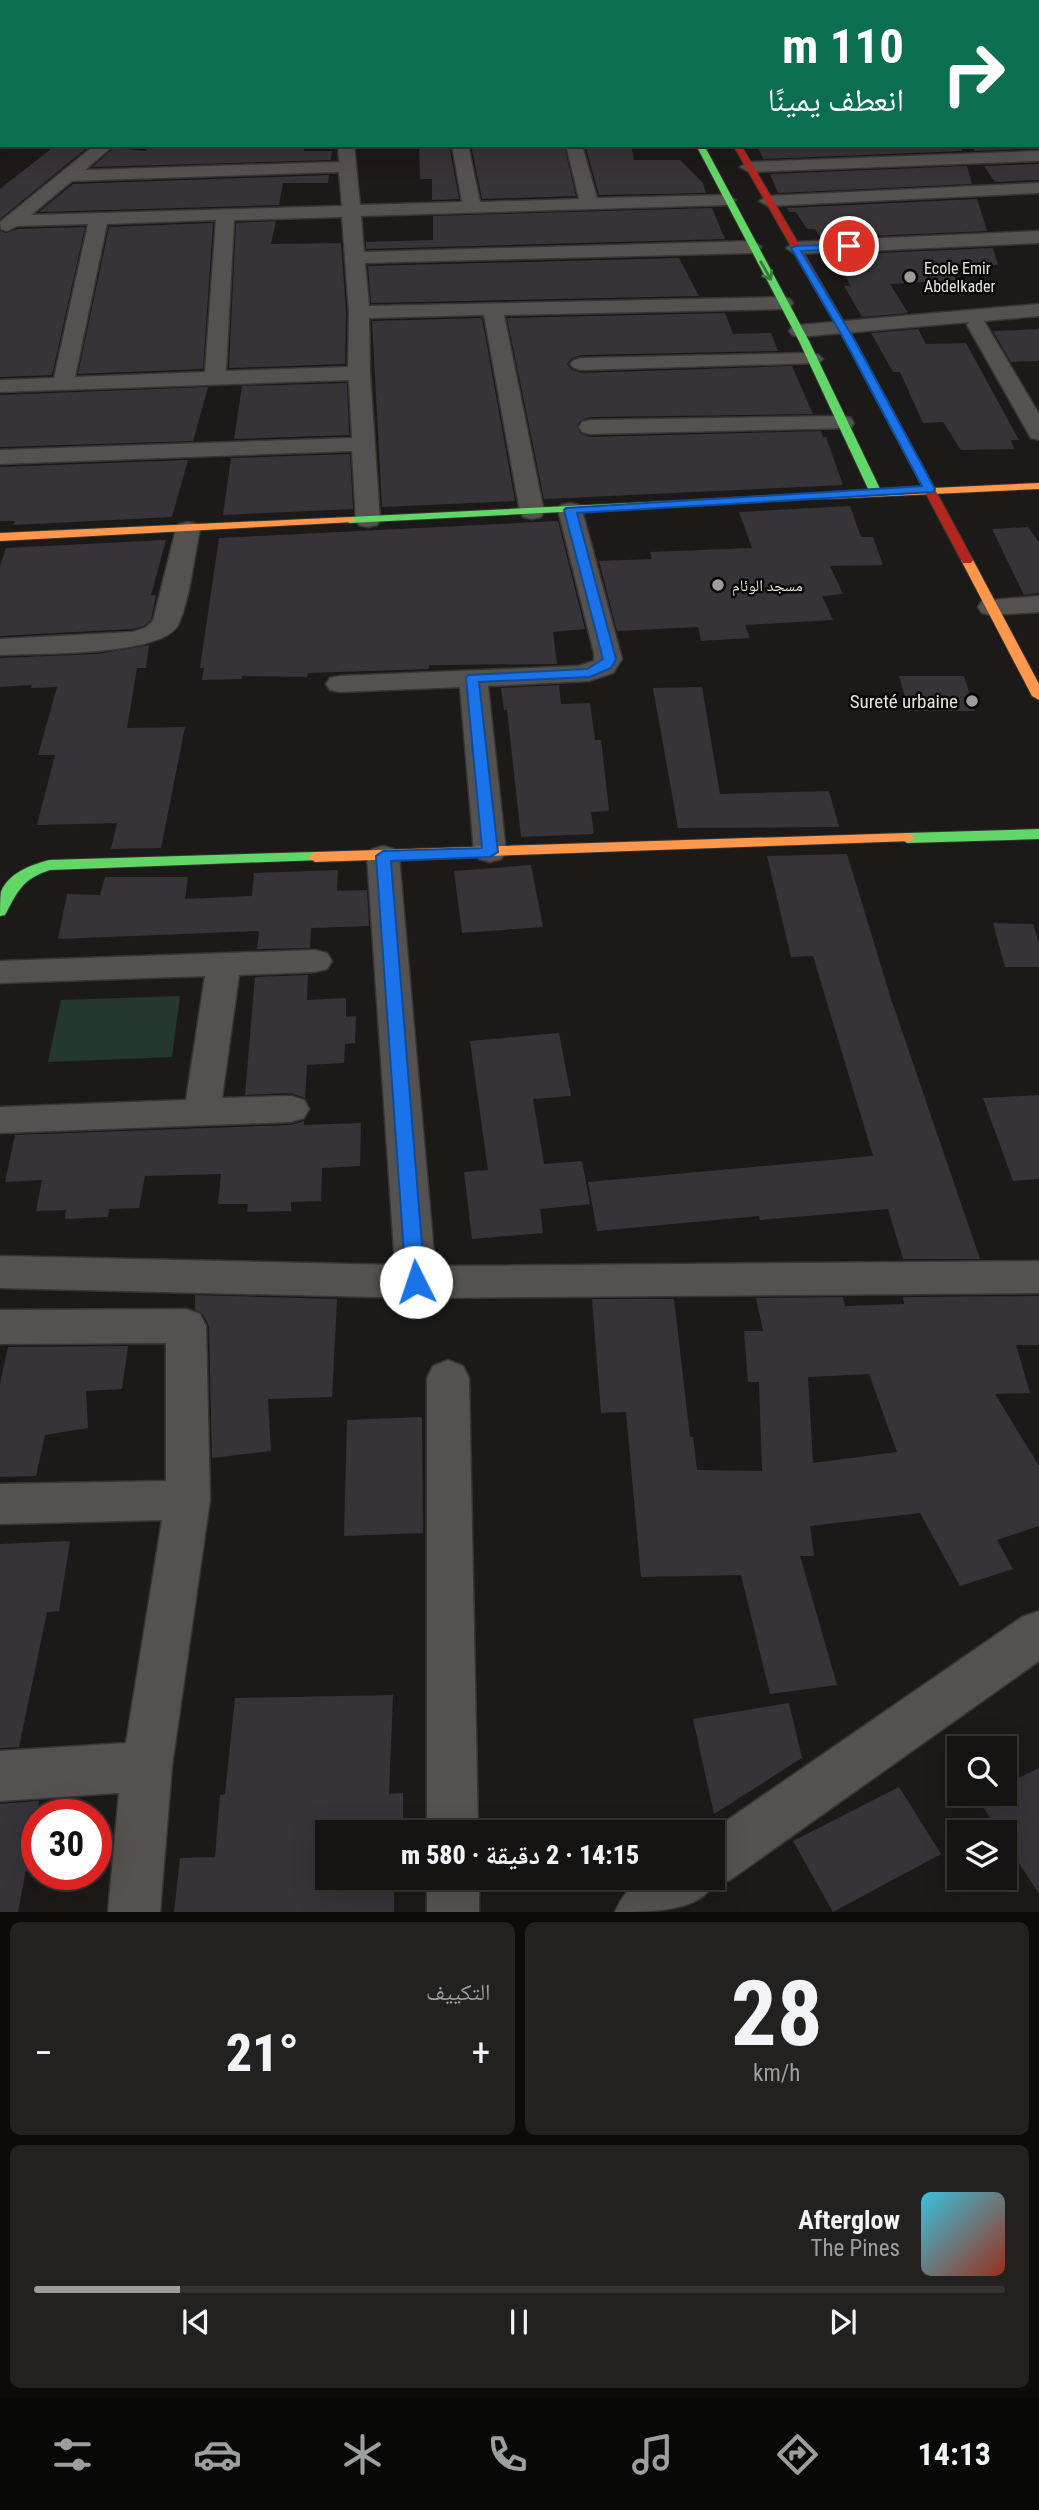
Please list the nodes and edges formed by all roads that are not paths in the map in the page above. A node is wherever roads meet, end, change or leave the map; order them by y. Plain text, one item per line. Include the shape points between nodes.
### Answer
1 (103, 147) edge
2 (346, 147) edge
3 (460, 147) edge
4 (575, 147) edge
5 (702, 147) edge
6 (738, 147) edge
7 (1039, 156) edge
8 (346, 167) junction
9 (749, 167) junction
10 (66, 176) junction
11 (1039, 188) edge
12 (1010, 189) junction
13 (727, 200) junction
14 (768, 201) junction
15 (589, 203) junction
16 (1024, 205) dead end
17 (472, 206) junction
18 (350, 212) junction
19 (225, 216) junction
20 (99, 218) junction
21 (6, 226) edge
22 (1039, 237) edge
23 (753, 247) junction
24 (795, 248) junction
25 (355, 258) junction
26 (783, 303) junction
27 (493, 308) junction
28 (1039, 310) edge
29 (359, 312) junction
30 (1039, 318) edge
31 (976, 325) junction
32 (846, 333) junction
33 (805, 344) junction
34 (581, 364) dead end
35 (359, 373) junction
36 (215, 378) junction
37 (63, 384) junction
38 (0, 386) edge
39 (1032, 409) edge
40 (842, 423) junction
41 (590, 428) dead end
42 (1039, 433) edge
43 (363, 443) junction
44 (0, 457) edge
45 (1039, 486) edge
46 (929, 489) junction
47 (876, 493) junction
48 (570, 510) junction
49 (532, 512) junction
50 (368, 520) junction
51 (188, 529) junction
52 (0, 537) edge
53 (1039, 604) edge
54 (991, 607) junction
55 (0, 647) edge
56 (472, 678) junction
57 (340, 684) dead end
58 (1039, 696) edge
59 (1039, 834) edge
60 (490, 852) junction
61 (383, 856) junction
62 (0, 911) edge
63 (315, 961) dead end
64 (223, 965) junction
65 (0, 972) edge
66 (291, 1109) dead end
67 (202, 1111) junction
68 (0, 1120) edge
69 (0, 1272) edge
70 (185, 1276) junction
71 (1039, 1277) edge
72 (416, 1282) junction
73 (0, 1326) edge
74 (186, 1326) junction
75 (448, 1378) dead end
76 (188, 1500) junction
77 (0, 1504) edge
78 (1039, 1633) edge
79 (147, 1766) junction
80 (0, 1776) edge
81 (453, 1820) edge
82 (725, 1853) edge
83 (453, 1890) edge
84 (672, 1890) edge
85 (134, 1912) edge
86 (453, 1912) edge
87 (641, 1912) edge

1 - 10 street
2 - 8 street
3 - 17 street
4 - 15 street
5 - 13 street
6 - 9 street
7 - 9 street
8 - 10 street
8 - 18 street
9 - 14 street
10 - 21 street
11 - 12 street
12 - 14 street
12 - 16 street
13 - 15 street
13 - 23 street
14 - 24 street
15 - 17 street
17 - 18 street
18 - 19 street
18 - 25 street
19 - 20 street
19 - 36 street
20 - 21 street
20 - 37 street
22 - 24 street
23 - 25 street
23 -> 26 street
24 - 32 street
25 - 29 street
26 - 27 street
26 - 33 street
27 - 29 street
27 - 49 street
28 - 32 street
29 - 35 street
30 - 31 street
31 - 32 street
31 - 39 street
32 - 33 street
32 - 46 street
33 - 34 street
33 - 40 street
35 - 36 street
35 - 43 street
36 - 37 street
37 - 38 street
39 - 42 street
40 - 41 street
40 - 47 street
43 - 44 street
43 - 50 street
45 - 46 street
46 - 47 street
46 - 54 street
47 - 48 street
48 - 49 street
48 - 56 street via 608,653 606,665 590,673
49 - 50 street
50 - 51 street
51 - 52 street
51 - 55 street via 166,624 154,634 134,640
53 - 54 street
54 - 58 street
56 - 57 street
56 - 60 street
59 - 60 street
60 - 61 street
61 - 62 street via 49,865 14,880
61 - 72 street
63 - 64 street
64 - 65 street
64 - 67 street
66 - 67 street
67 - 68 street
69 - 70 street
70 - 72 street
70 - 74 street
71 - 72 street
73 - 74 street
74 - 76 street
75 - 81 street
76 - 77 street
76 - 79 street
78 - 82 street
79 - 80 street
79 - 85 street
83 - 86 street
84 - 87 street

